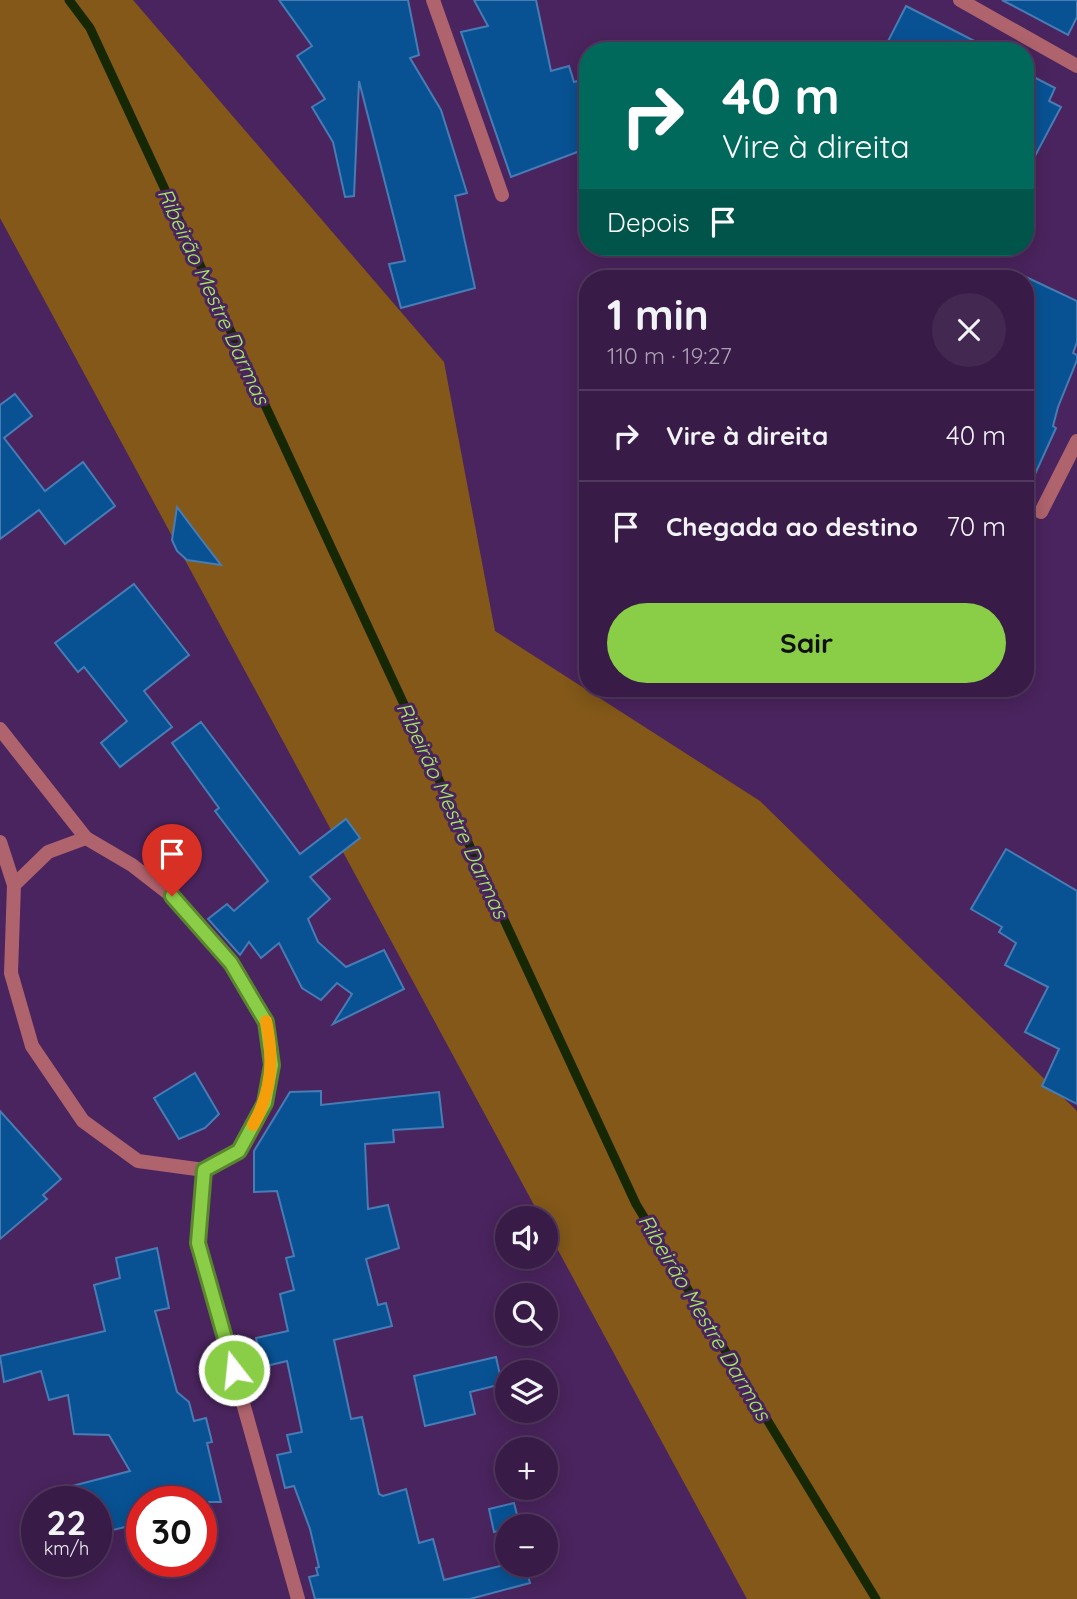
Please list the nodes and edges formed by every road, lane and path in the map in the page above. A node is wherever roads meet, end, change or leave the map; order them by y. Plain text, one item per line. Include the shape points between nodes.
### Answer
1 (433, 0) edge
2 (960, 0) edge
3 (1077, 66) edge
4 (502, 195) dead end
5 (1077, 441) edge
6 (1041, 512) dead end
7 (0, 729) edge
8 (86, 838) junction
9 (0, 842) edge
10 (13, 885) junction
11 (204, 1170) junction
12 (298, 1599) edge

1 - 4 street
2 - 3 street
5 - 6 street
7 - 8 street
8 - 10 street via 48,852
8 - 11 street via 172,896 231,963 266,1022 272,1065 265,1103 239,1151
9 - 10 street
10 - 11 street via 11,973 32,1046 83,1121 138,1161
11 - 12 street via 198,1243

